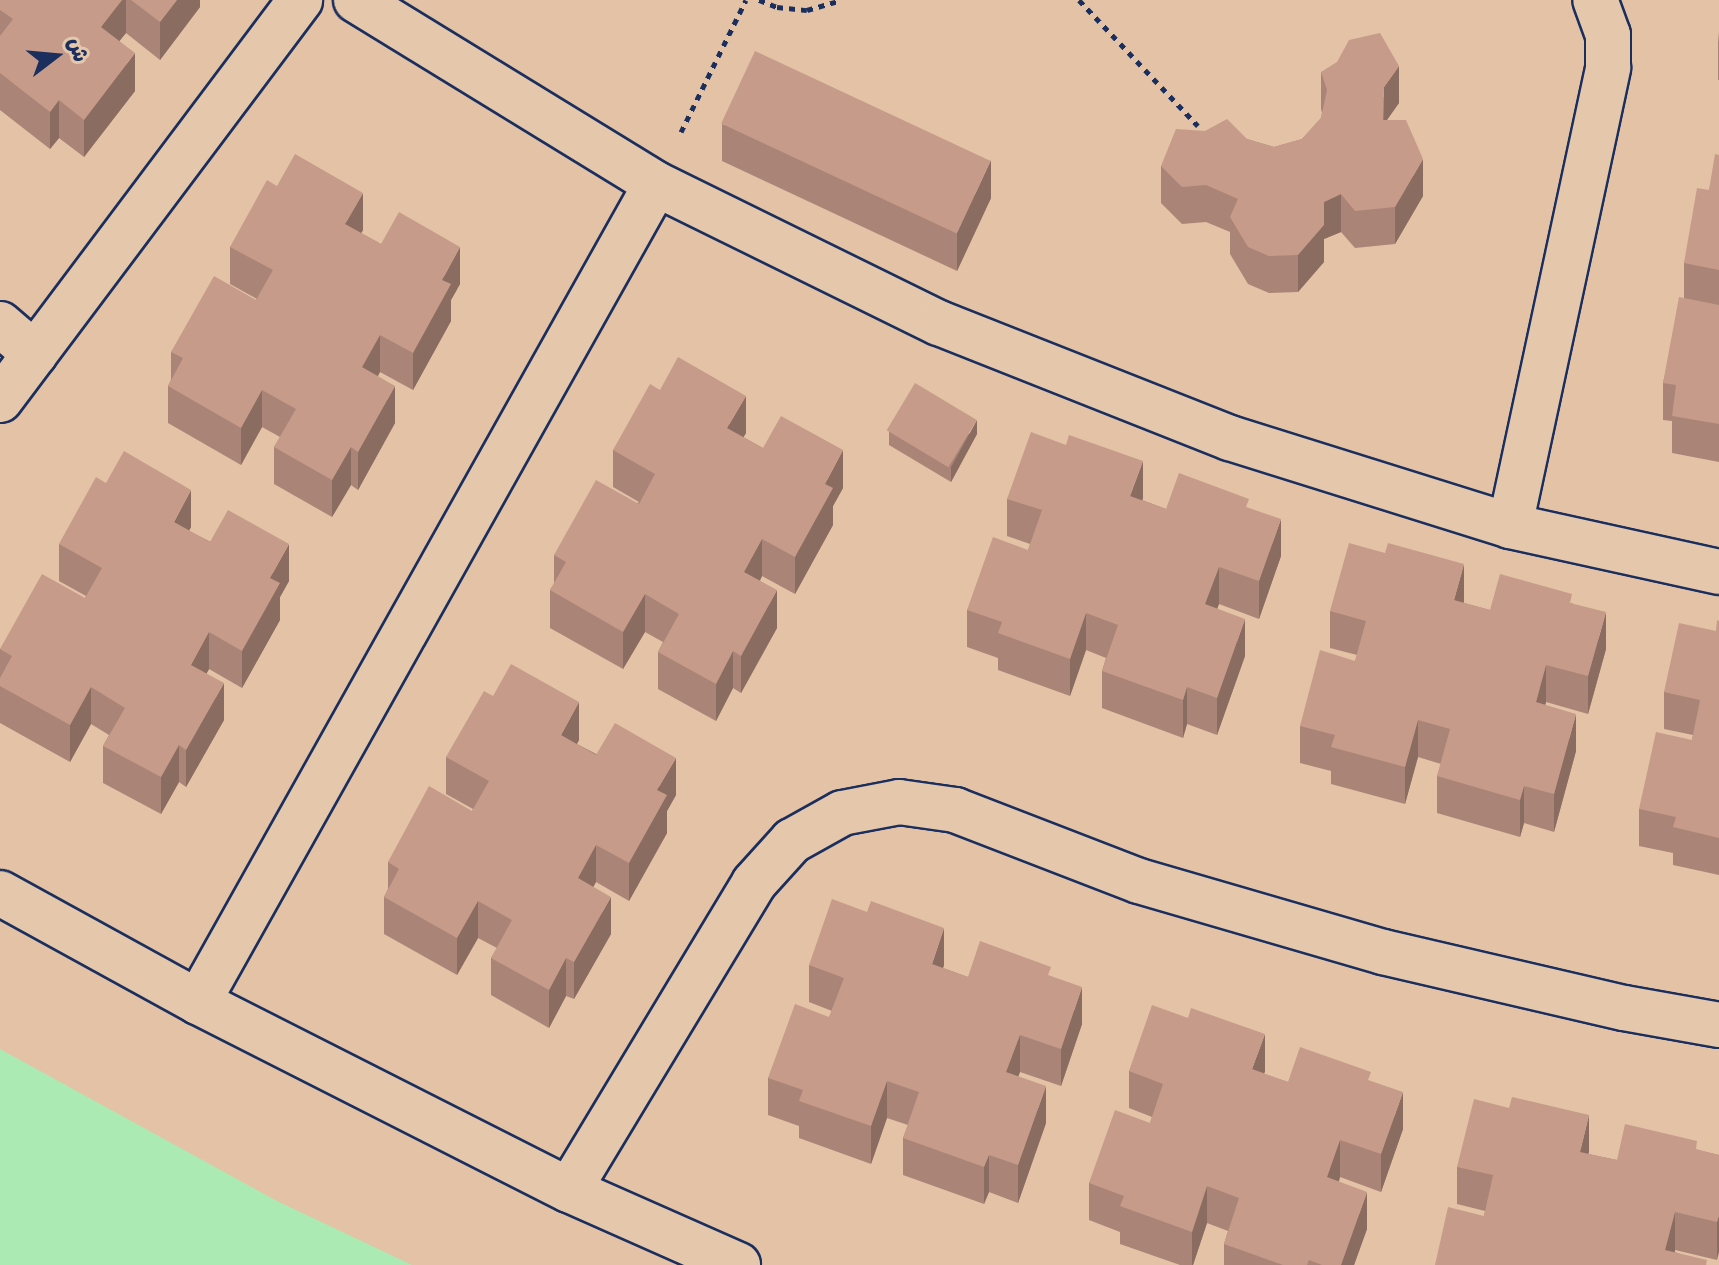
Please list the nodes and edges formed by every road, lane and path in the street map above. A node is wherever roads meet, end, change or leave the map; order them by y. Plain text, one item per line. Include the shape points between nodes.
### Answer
1 (300, 0) edge
2 (356, 0) edge
3 (746, 0) edge
4 (759, 0) edge
5 (841, 0) edge
6 (1079, 0) edge
7 (1595, 0) edge
8 (1198, 126) dead end
9 (656, 184) junction
10 (0, 324) edge
11 (35, 354) junction
12 (0, 400) edge
13 (1510, 526) junction
14 (1719, 572) edge
15 (0, 893) edge
16 (198, 1002) junction
17 (1719, 1025) edge
18 (569, 1190) junction
19 (738, 1265) edge

1 - 11 street
2 - 9 street
3 - 9 path
4 - 5 path via 807,10
6 - 8 path
7 - 13 street via 1608,35 1608,67
9 - 13 street via 939,323 1230,438
9 - 16 street
10 - 11 street
11 - 12 street
13 - 14 street
15 - 16 street
16 - 18 street
17 - 18 street via 1383,952 1139,881 955,810 899,802 842,813 792,841 754,883
18 - 19 street

